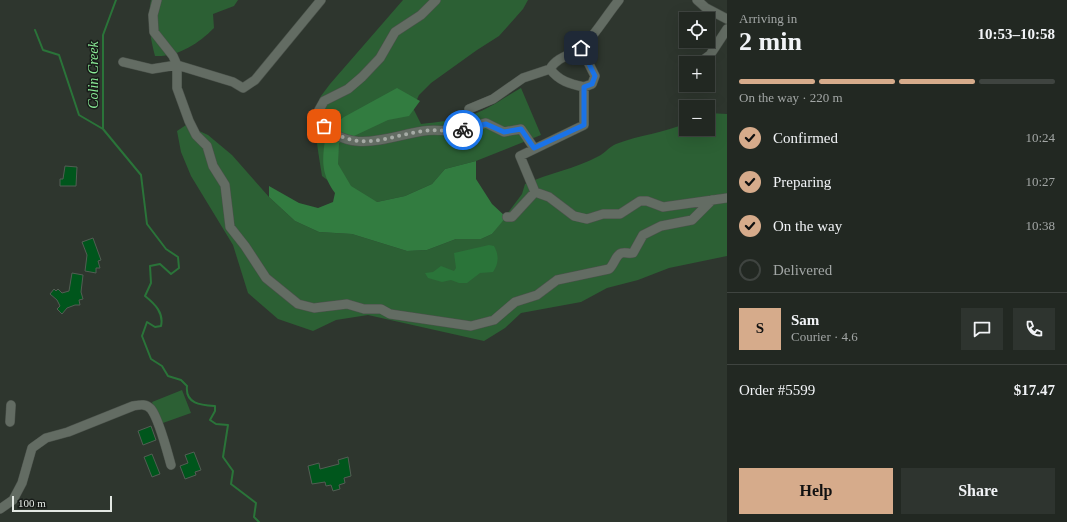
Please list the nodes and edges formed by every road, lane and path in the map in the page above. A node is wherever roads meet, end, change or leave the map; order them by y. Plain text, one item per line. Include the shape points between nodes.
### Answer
1 (157, 0) edge
2 (321, 0) edge
3 (436, 0) edge
4 (619, 0) edge
5 (697, 0) edge
6 (727, 19) edge
7 (727, 29) edge
8 (581, 48) junction
9 (709, 56) edge
10 (123, 62) dead end
11 (177, 65) junction
12 (550, 69) junction
13 (584, 87) junction
14 (469, 109) dead end
15 (534, 148) junction
16 (535, 192) junction
17 (727, 198) edge
18 (712, 200) junction
19 (508, 217) dead end
20 (11, 405) dead end
21 (10, 422) dead end
22 (171, 465) dead end
23 (0, 509) edge

1 - 11 street via 153,14 154,32
2 - 11 street via 255,80 243,88 233,82
3 - 15 street via 422,15 395,32 380,58 362,77 348,89 324,101 319,110 320,121 343,138 366,143 424,131 462,130 486,124 504,132 521,129
4 - 8 street
5 - 6 street
7 - 9 street
8 - 12 street via 552,64
8 - 13 street via 595,76 592,84
10 - 11 street via 152,68
11 - 18 street via 177,88 189,121 196,135 208,146 213,166 225,185 227,219 230,227 266,278 298,304 314,308 348,304 390,314 471,326 494,320 515,302 537,295 557,280 609,269 614,265 618,255 633,253 643,235 661,226 692,220
12 - 13 street via 556,78
12 - 14 street via 523,78 492,99
13 - 15 street via 584,125
15 - 16 street via 520,156
16 - 18 street via 549,197 574,216 587,219 603,214 620,214 640,201 663,207
16 - 19 street via 512,217
17 - 18 street
20 - 21 street
22 - 23 street via 150,408 144,405 133,406 46,438 32,448 22,483 13,500

